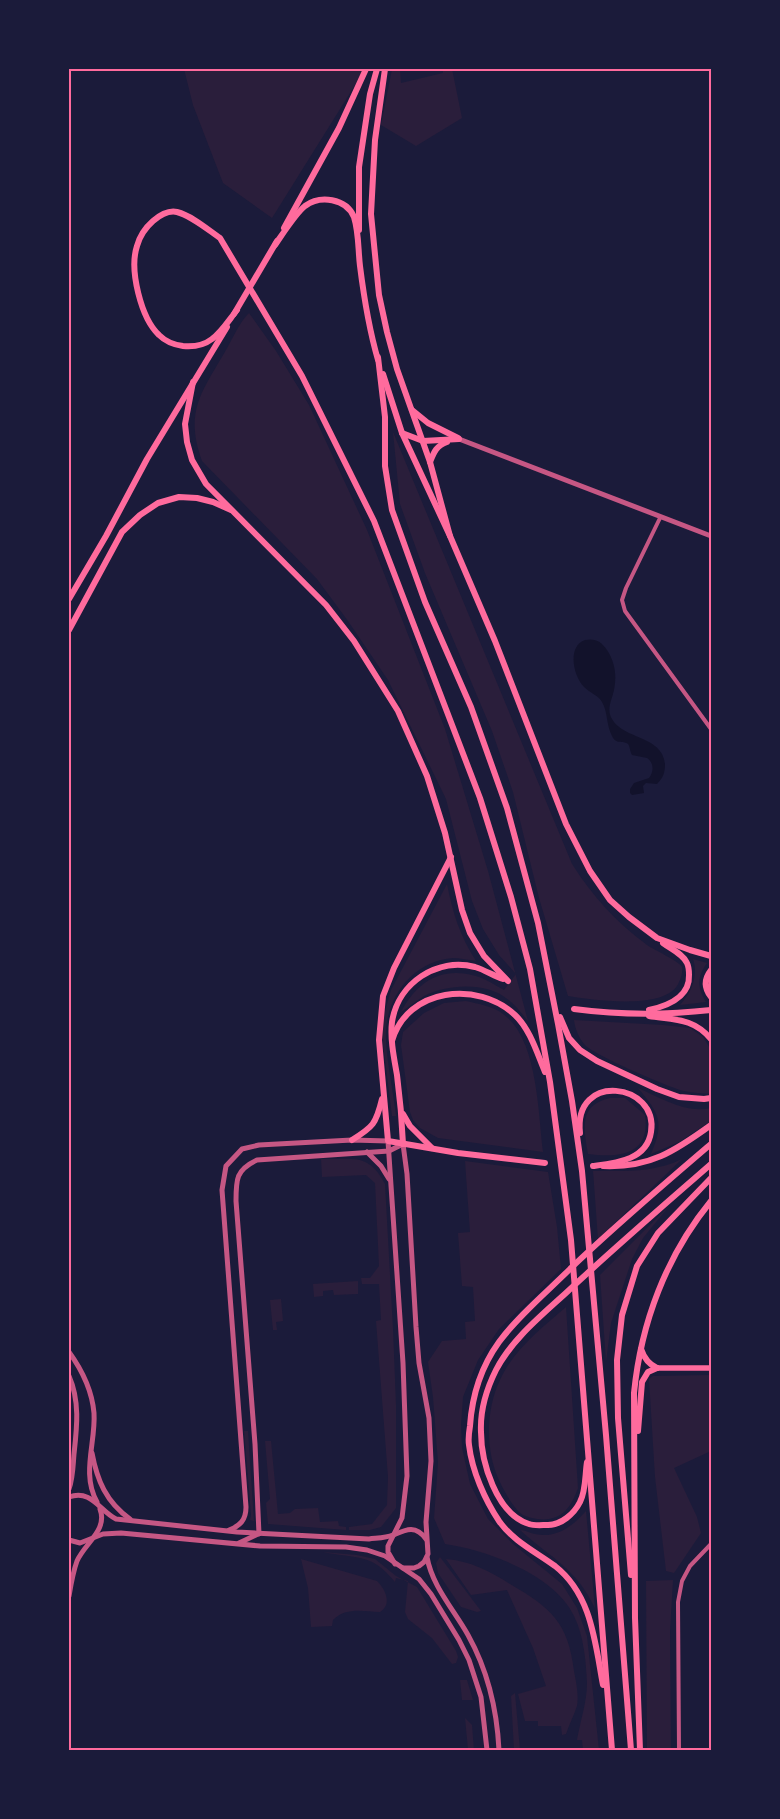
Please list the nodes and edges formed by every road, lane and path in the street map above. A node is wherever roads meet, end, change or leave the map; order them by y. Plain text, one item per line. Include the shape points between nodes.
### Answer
1 (366, 69) edge
2 (377, 69) edge
3 (385, 69) edge
4 (358, 241) junction
5 (275, 245) junction
6 (237, 310) junction
7 (378, 357) junction
8 (193, 382) junction
9 (410, 408) junction
10 (402, 433) junction
11 (460, 439) junction
12 (423, 441) junction
13 (430, 462) junction
14 (236, 513) junction
15 (660, 518) junction
16 (450, 536) junction
17 (711, 536) edge
18 (69, 600) edge
19 (69, 630) edge
20 (711, 729) edge
21 (451, 857) junction
22 (657, 938) junction
23 (711, 956) edge
24 (711, 970) edge
25 (711, 997) edge
26 (555, 1006) junction
27 (574, 1009) dead end
28 (711, 1010) edge
29 (633, 1013) junction
30 (711, 1039) edge
31 (392, 1041) junction
32 (550, 1082) junction
33 (384, 1093) junction
34 (711, 1098) edge
35 (402, 1112) junction
36 (711, 1125) edge
37 (352, 1140) junction
38 (388, 1140) junction
39 (403, 1144) junction
40 (711, 1144) edge
41 (433, 1149) junction
42 (389, 1151) junction
43 (367, 1152) junction
44 (545, 1163) dead end
45 (711, 1164) edge
46 (582, 1171) junction
47 (711, 1178) edge
48 (390, 1180) junction
49 (711, 1201) edge
50 (238, 1231) junction
51 (226, 1233) junction
52 (641, 1348) junction
53 (69, 1352) edge
54 (657, 1368) junction
55 (711, 1368) edge
56 (69, 1376) edge
57 (588, 1445) junction
58 (92, 1450) junction
59 (635, 1462) junction
60 (69, 1489) edge
61 (69, 1497) edge
62 (99, 1506) junction
63 (132, 1520) junction
64 (229, 1530) junction
65 (259, 1534) junction
66 (395, 1534) junction
67 (94, 1537) junction
68 (69, 1540) edge
69 (427, 1542) junction
70 (239, 1544) junction
71 (711, 1544) edge
72 (427, 1557) junction
73 (395, 1564) junction
74 (403, 1568) junction
75 (69, 1596) edge
76 (635, 1618) junction
77 (493, 1700) junction
78 (483, 1707) junction
79 (609, 1716) junction
80 (488, 1750) edge
81 (499, 1750) edge
82 (612, 1750) edge
83 (631, 1750) edge
84 (640, 1750) edge
85 (679, 1750) edge

1 - 5 main road via 339,128
2 - 4 main road via 359,167
3 - 9 main road via 373,160 374,248 387,332
4 - 5 main road via 354,217 348,208 327,200 304,207
4 - 7 main road via 363,287
5 - 6 main road
6 - 8 main road
6 - 32 main road via 203,345 192,347 169,342 159,335 148,322 136,280 136,248 149,225 159,216 176,212 220,238 302,376 374,521 480,798 530,969
7 - 10 main road
7 - 26 main road via 385,417 385,466 392,510 425,602 471,707 507,808 538,923
8 - 14 main road via 186,424 192,460 206,484
8 - 18 main road
9 - 11 main road via 428,423
9 - 12 main road
10 - 12 main road
10 - 16 main road
11 - 12 main road
11 - 13 main road via 439,445
11 - 15 street
12 - 13 main road
13 - 16 main road
14 - 19 main road via 214,502 179,497 158,503 140,515 122,532
14 - 21 main road via 326,605 354,641 393,703 428,776
15 - 17 street
15 - 20 street via 622,600 625,611
16 - 22 main road via 495,641 566,824 590,871 610,900
21 - 31 main road via 470,933 484,956 508,981 475,967 445,966 426,972 414,980 398,1003 392,1023
21 - 33 main road via 382,996 379,1040
22 - 23 main road
22 - 29 main road via 687,962 688,983 674,1001
24 - 25 main road via 705,981
26 - 34 main road via 569,1038 597,1062 680,1097
26 - 46 main road
27 - 29 main road
28 - 29 main road
29 - 30 main road via 693,1024
31 - 32 main road via 403,1019 427,1001 458,992 476,994 504,1006 524,1025
31 - 35 main road
32 - 57 main road via 570,1240
33 - 37 main road via 375,1123
33 - 38 main road
35 - 39 main road
35 - 41 main road via 410,1126
36 - 46 main road via 644,1164 593,1166 628,1160 639,1154 651,1135 652,1117 636,1097 624,1091 605,1091 591,1097 582,1110
37 - 38 street
37 - 51 street via 259,1145 242,1149 226,1166 224,1173 222,1190
38 - 39 main road
38 - 42 street
39 - 41 main road
39 - 42 street
39 - 69 street via 418,1354 429,1418 431,1461
40 - 79 main road via 611,1230 524,1315 499,1341 475,1389 468,1444 476,1473 501,1524 561,1572 579,1593 592,1626
41 - 44 main road
42 - 43 street
42 - 48 street
43 - 48 street
43 - 50 street via 256,1160 244,1166 236,1186
45 - 57 main road via 545,1312 510,1347 497,1369 484,1406 481,1430 483,1455 490,1478 514,1516 529,1524 555,1525 572,1513 581,1502 584,1491
46 - 83 main road
47 - 76 main road via 658,1233 637,1266 622,1315 617,1360 618,1418
48 - 66 street via 403,1362 407,1476 402,1518
49 - 52 main road via 687,1233 666,1272
50 - 51 street
50 - 65 street
51 - 64 street via 246,1507 242,1523
52 - 54 main road via 650,1365
52 - 59 main road via 634,1393
53 - 58 street via 83,1374 92,1402
54 - 55 main road
54 - 59 main road via 648,1372 642,1382
56 - 60 street via 77,1410
57 - 79 main road
58 - 62 street via 89,1470 93,1496
58 - 63 street via 95,1472 103,1490 118,1510
59 - 76 main road
61 - 62 street via 87,1496
62 - 63 street via 116,1519
62 - 67 street via 103,1519
63 - 64 street
64 - 65 street
65 - 66 street via 369,1539
65 - 70 street
66 - 69 street via 405,1529 416,1530
66 - 73 street via 388,1546
67 - 68 street via 80,1543
67 - 70 street via 115,1533
67 - 75 street via 78,1560
69 - 72 street
70 - 73 street via 346,1547 376,1552
71 - 85 street via 690,1566 682,1581 678,1602
72 - 74 street via 414,1568
72 - 77 street via 432,1578 475,1648
73 - 74 street
74 - 78 street via 419,1579 431,1594 459,1640 474,1673
76 - 84 main road
77 - 78 street
77 - 81 street
78 - 80 street
79 - 82 main road

